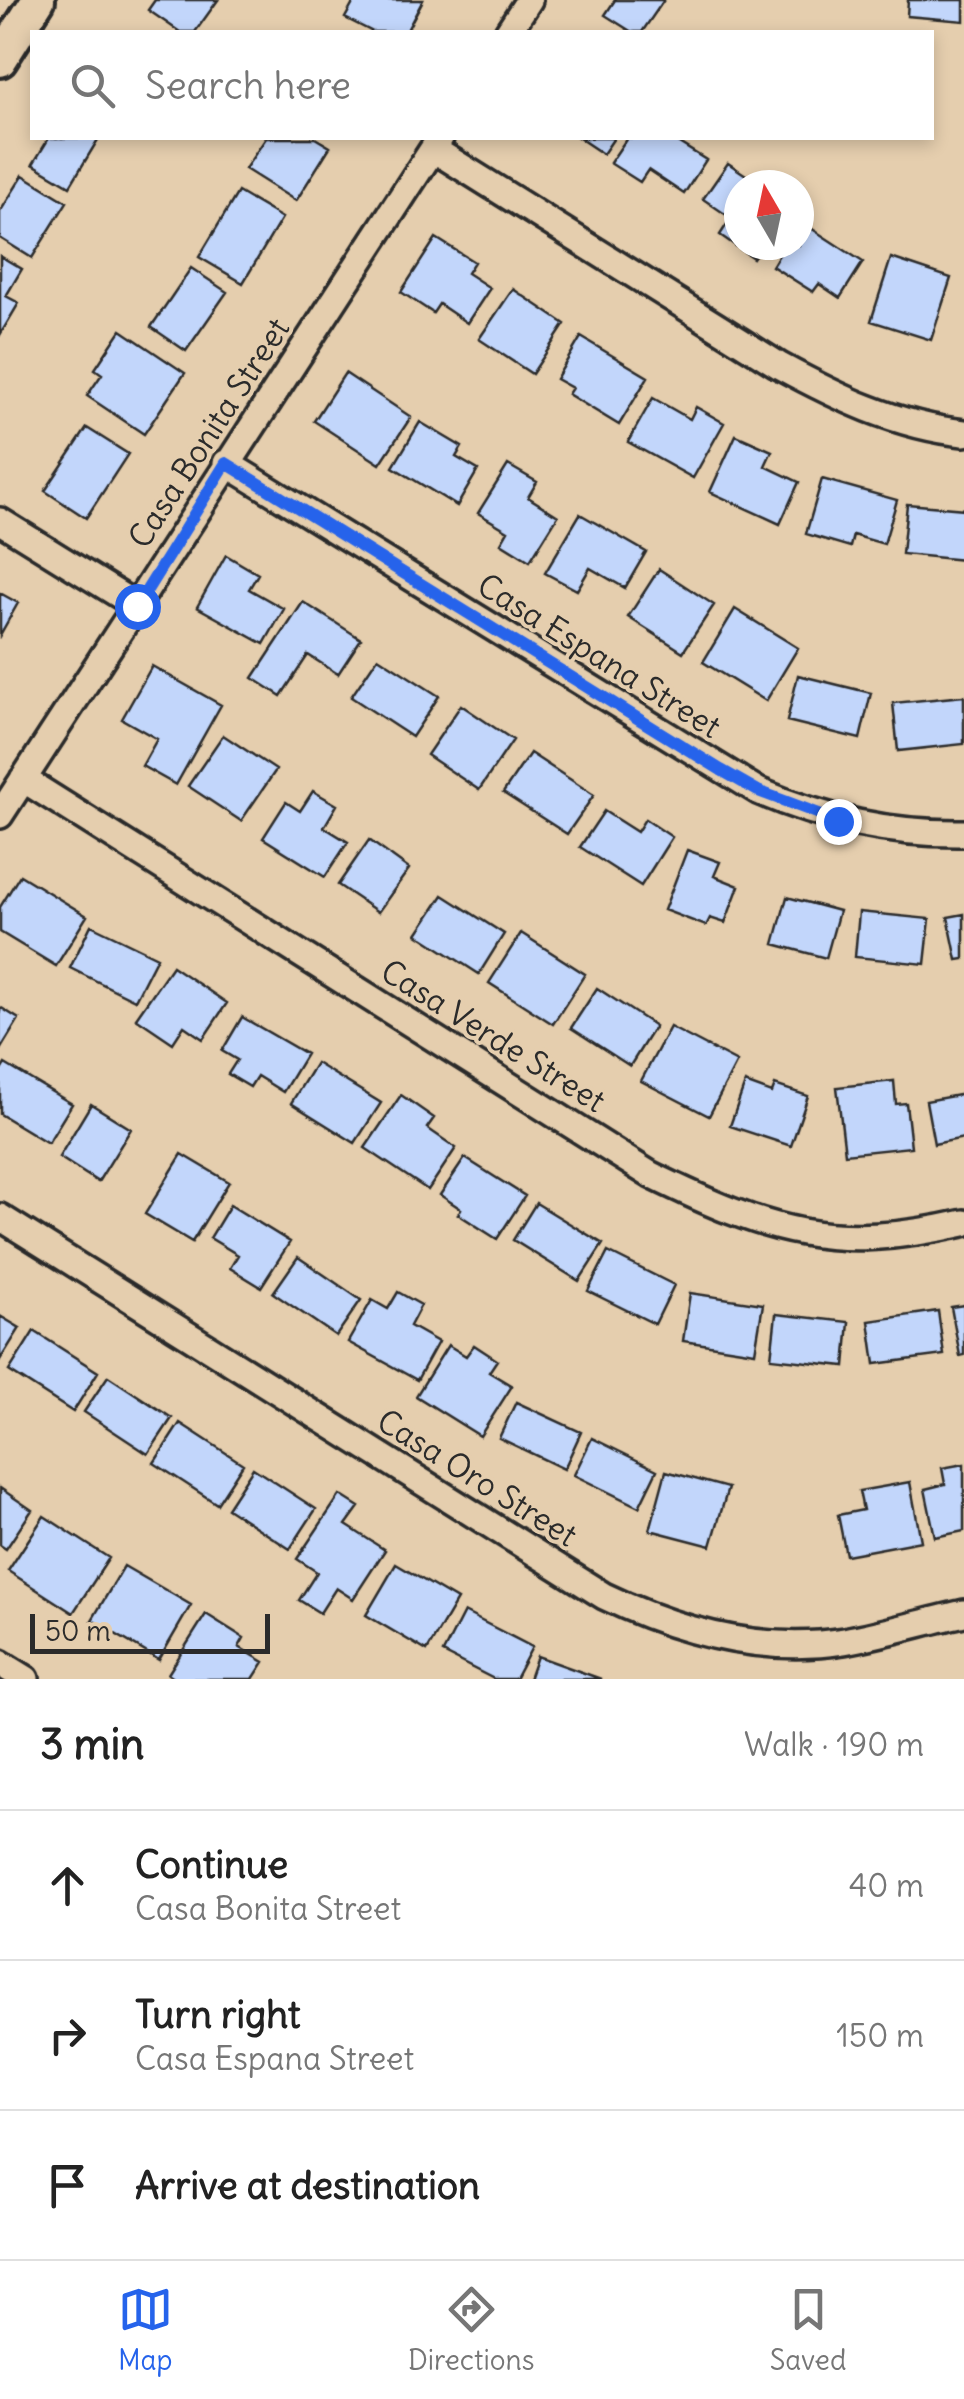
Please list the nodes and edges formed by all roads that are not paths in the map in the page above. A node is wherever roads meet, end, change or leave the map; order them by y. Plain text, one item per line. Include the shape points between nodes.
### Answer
1 (38, 0) edge
2 (529, 0) edge
3 (509, 30) edge
4 (0, 60) edge
5 (437, 143) edge
6 (964, 433) edge
7 (226, 463) junction
8 (0, 521) edge
9 (137, 606) junction
10 (23, 779) junction
11 (0, 815) edge
12 (964, 833) edge
13 (0, 1217) edge
14 (964, 1223) edge
15 (964, 1613) edge
16 (0, 1663) edge
17 (26, 1679) edge

1 - 4 street
2 - 3 street
5 - 6 street via 825,391 901,420
5 - 7 street, Casa Bonita Street
7 - 9 street, Casa Bonita Street
7 - 12 street, Casa Espana Street via 758,791 838,821
8 - 9 street
9 - 10 street, Casa Bonita Street
10 - 11 street, Casa Bonita Street
10 - 14 street, Casa Verde Street via 651,1175 720,1208 832,1238 913,1234
13 - 15 street, Casa Oro Street via 642,1614 720,1638 802,1644
16 - 17 street

